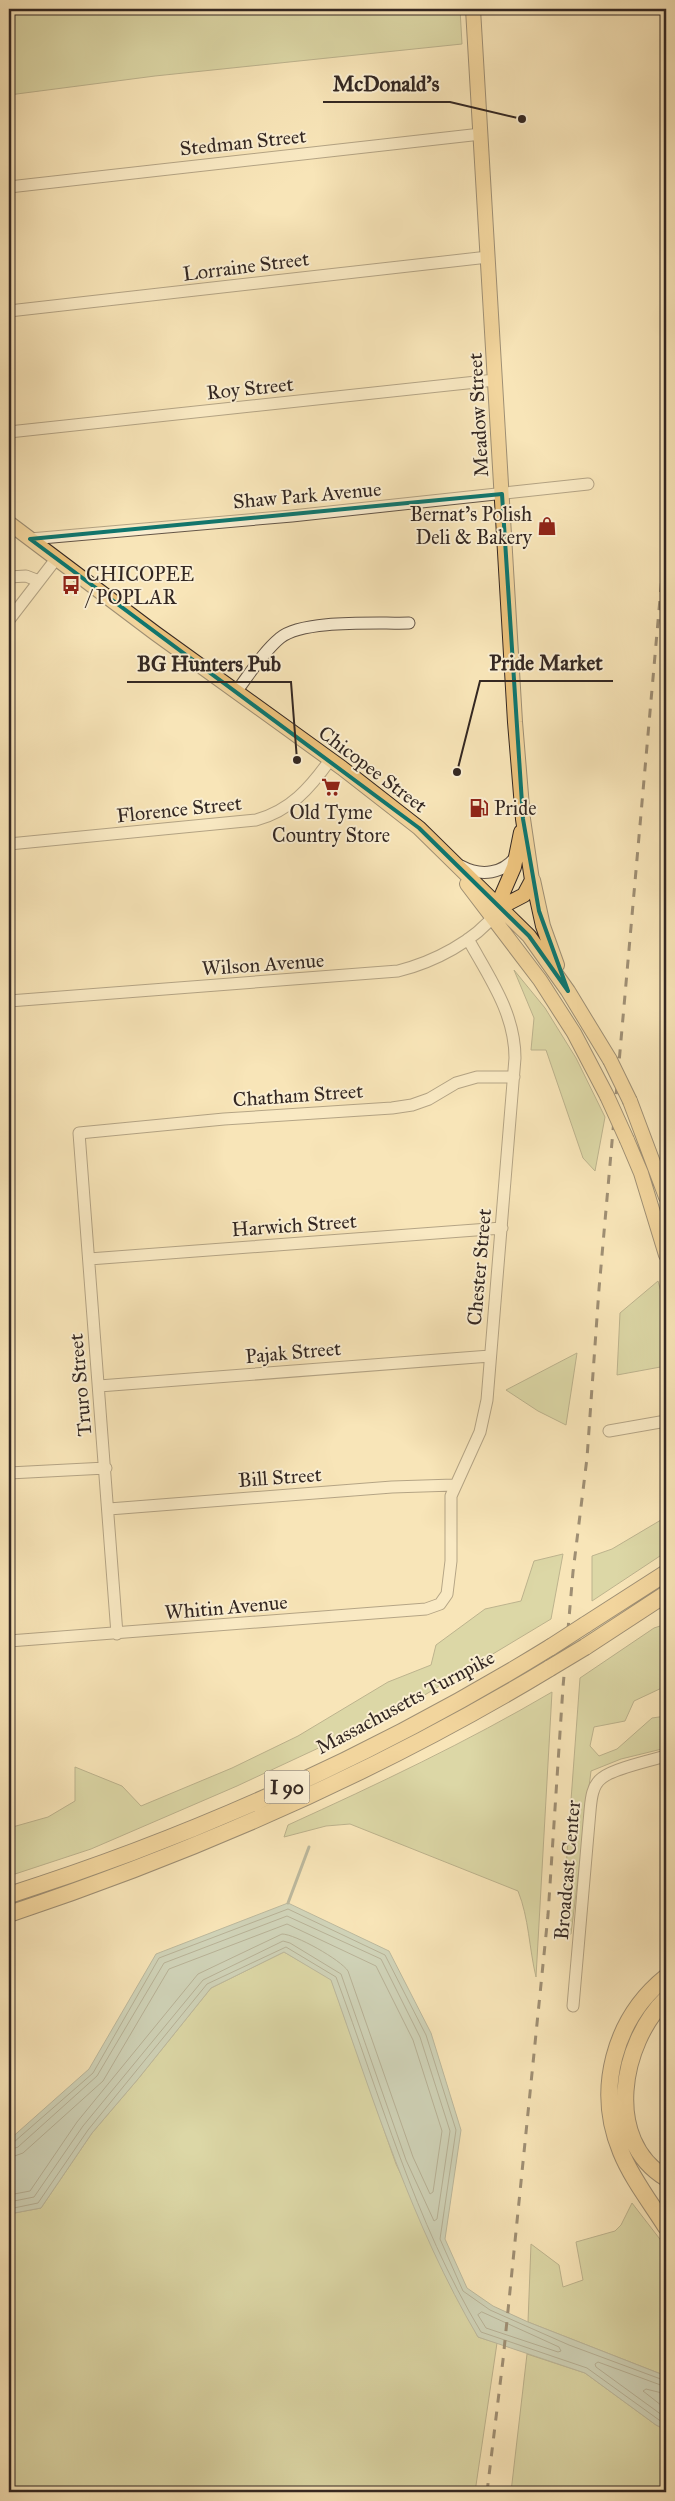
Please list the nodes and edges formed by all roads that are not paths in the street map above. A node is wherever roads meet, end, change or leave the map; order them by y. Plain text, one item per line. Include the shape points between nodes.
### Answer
1 (473, 9) edge
2 (481, 134) junction
3 (9, 187) edge
4 (488, 257) junction
5 (9, 311) edge
6 (496, 380) junction
7 (9, 432) edge
8 (588, 484) dead end
9 (502, 494) junction
10 (9, 523) edge
11 (30, 539) junction
12 (56, 559) junction
13 (9, 577) edge
14 (39, 580) junction
15 (9, 620) edge
16 (409, 623) dead end
17 (236, 692) junction
18 (330, 760) junction
19 (522, 819) junction
20 (9, 844) edge
21 (444, 853) junction
22 (517, 855) junction
23 (532, 873) junction
24 (497, 913) junction
25 (468, 939) junction
26 (568, 991) junction
27 (9, 1002) edge
28 (514, 1077) junction
29 (79, 1133) joint
30 (666, 1197) edge
31 (502, 1228) junction
32 (666, 1255) edge
33 (89, 1259) junction
34 (490, 1356) junction
35 (99, 1386) junction
36 (666, 1421) edge
37 (609, 1431) dead end
38 (106, 1468) junction
39 (9, 1472) edge
40 (454, 1485) junction
41 (109, 1509) junction
42 (666, 1572) edge
43 (666, 1594) edge
44 (443, 1601) joint
45 (117, 1634) junction
46 (9, 1641) edge
47 (666, 1756) edge
48 (9, 1895) edge
49 (9, 1914) edge
50 (666, 1977) edge
51 (666, 1999) edge
52 (573, 2006) dead end
53 (666, 2178) edge
54 (666, 2228) edge

1 - 2 main road, Meadow Street
2 - 3 street, Stedman Street
2 - 4 main road, Meadow Street
4 - 5 street, Lorraine Street
4 - 6 main road, Meadow Street
6 - 7 street, Roy Street
6 - 9 main road, Meadow Street
8 - 9 street, Shaw Park Avenue
9 - 11 street, Shaw Park Avenue
9 - 19 main road, Meadow Street
10 - 11 main road, Chicopee Street
11 - 12 main road, Chicopee Street
12 - 14 street
12 - 17 main road, Chicopee Street
13 - 14 street via 26,576
14 - 15 street
16 - 17 street via 327,625 293,631 278,639
17 - 18 main road, Chicopee Street
18 - 20 street, Florence Street via 292,804 262,818
18 - 21 main road, Chicopee Street via 403,816
19 - 22 main road, Meadow Street
19 - 23 main road, Meadow Street
21 - 22 street via 459,865 480,873 499,870
21 - 24 main road, Chicopee Street
22 - 24 main road, Meadow Street
23 - 24 main road via 528,891
23 - 26 main road, Meadow Street via 548,940
24 - 25 street, Wilson Avenue
24 - 26 main road, Chicopee Street via 528,936
24 - 32 main road, Chicopee Street, bridge via 590,1061 641,1173
25 - 27 street, Wilson Avenue via 418,965 387,973
25 - 28 street, Chester Street via 510,1022 514,1042
26 - 30 main road, Chicopee Street, bridge via 610,1060 630,1101
28 - 29 street, Chatham Street via 477,1077 456,1083 429,1099 402,1106
28 - 31 street, Chester Street
29 - 33 street, Truro Street
31 - 33 street, Harwich Street
31 - 34 street, Chester Street
33 - 35 street, Truro Street
34 - 35 street, Pajak Street
34 - 40 street, Chester Street via 482,1425
35 - 38 street, Truro Street
36 - 37 street
38 - 39 street
38 - 41 street, Truro Street
40 - 41 street, Bill Street
40 - 44 street, Chester Street via 450,1504 450,1577
41 - 45 street, Truro Street
42 - 48 highway, Massachusetts Turnpike / I 90, bridge via 551,1647 393,1736 284,1788 143,1847
43 - 49 highway, Massachusetts Turnpike / I 90, bridge via 550,1668 432,1734 309,1796 181,1852
44 - 45 street, Whitin Avenue via 426,1608
45 - 46 street, Whitin Avenue
47 - 52 street, Broadcast Center via 607,1774 598,1781 594,1790
50 - 54 highway via 641,2002 625,2027 613,2058 609,2092 612,2126 621,2153
51 - 53 highway via 639,2036 628,2069 625,2097 629,2123 638,2146 653,2167

